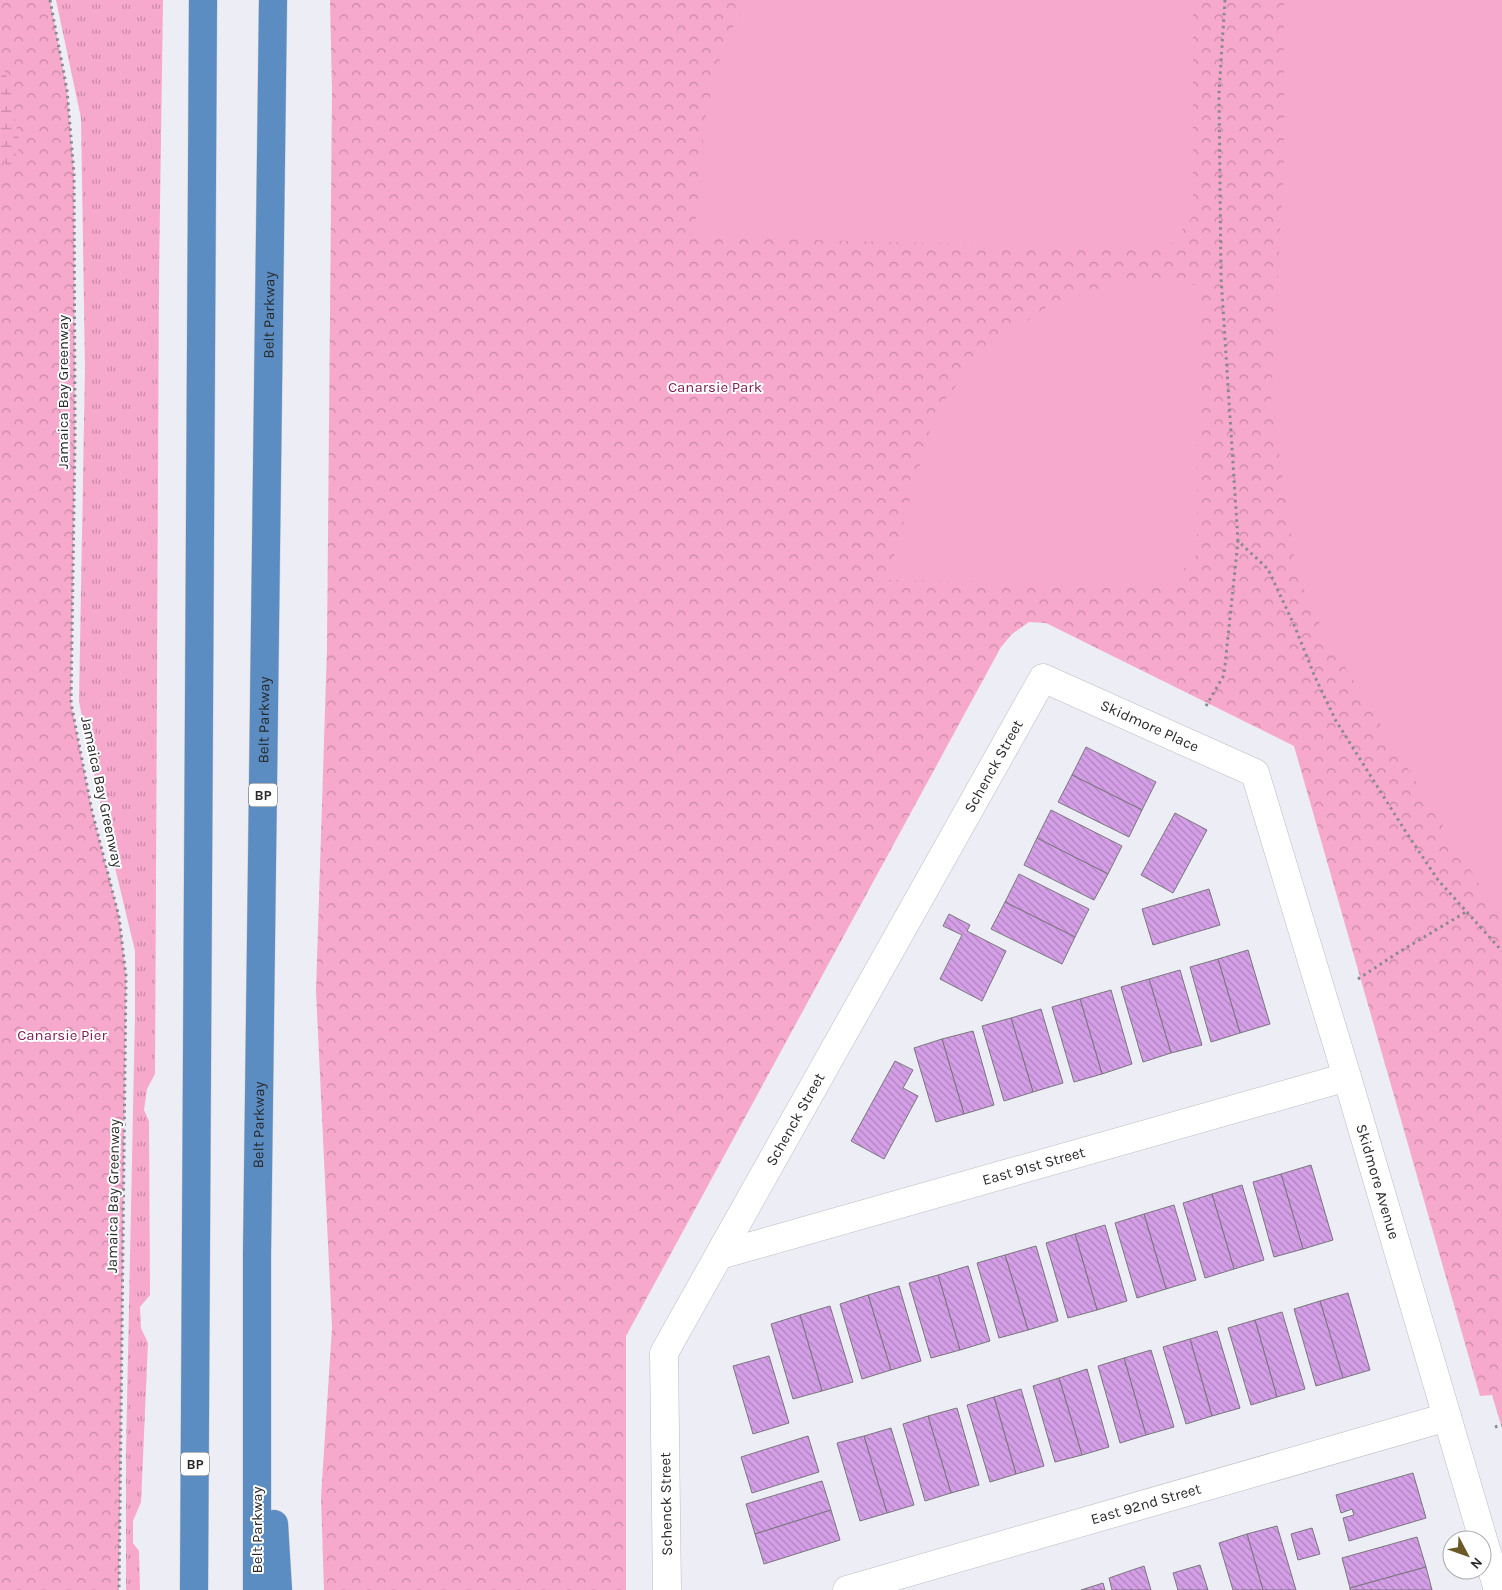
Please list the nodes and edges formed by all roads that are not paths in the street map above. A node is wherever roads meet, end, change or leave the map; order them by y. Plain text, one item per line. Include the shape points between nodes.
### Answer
1 (203, 0) edge
2 (273, 0) edge
3 (1043, 678) joint
4 (1255, 774) joint
5 (1347, 1076) junction
6 (257, 1254) junction
7 (720, 1255) junction
8 (1446, 1417) junction
9 (194, 1590) edge
10 (257, 1590) edge
11 (278, 1590) edge
12 (666, 1590) edge
13 (847, 1590) edge
14 (1498, 1590) edge

1 - 9 highway, BP
2 - 6 highway, Belt Parkway / BP
3 - 4 street, Skidmore Place
3 - 7 street, Schenck Street
4 - 5 street, Skidmore Avenue
5 - 7 street, East 91st Street
5 - 8 street, Skidmore Avenue
6 - 10 highway, Belt Parkway / BP
6 - 11 highway
7 - 12 street, Schenck Street via 664,1353
8 - 13 street, East 92nd Street
8 - 14 street, Skidmore Avenue

